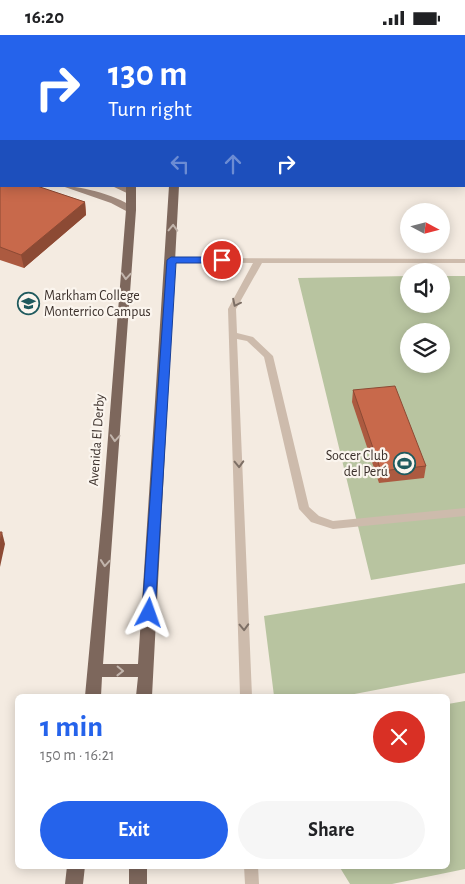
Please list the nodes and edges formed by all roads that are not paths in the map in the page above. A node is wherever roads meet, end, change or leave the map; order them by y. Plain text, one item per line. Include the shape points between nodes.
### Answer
1 (69, 187) edge
2 (174, 187) edge
3 (131, 189) edge
4 (131, 210) junction
5 (171, 260) junction
6 (259, 260) junction
7 (465, 261) edge
8 (234, 335) junction
9 (465, 512) edge
10 (95, 670) junction
11 (145, 671) junction
12 (93, 694) edge
13 (144, 694) edge
14 (246, 694) edge
15 (76, 869) edge
16 (138, 869) edge
17 (251, 869) edge
18 (74, 884) edge
19 (138, 884) edge
20 (252, 884) edge

1 - 4 street via 114,201
5 -> 2 main road
3 - 4 main road, Avenida El Derby
4 -> 10 main road, Avenida El Derby
5 - 6 lane
5 - 11 main road
6 - 7 lane
6 -> 8 lane via 232,309
8 - 9 lane via 250,339 268,356 304,509 315,519 334,525
8 -> 14 lane
10 -> 11 main road
10 - 12 main road, Avenida El Derby
11 - 13 main road
15 - 18 main road
16 - 19 main road
17 - 20 lane

